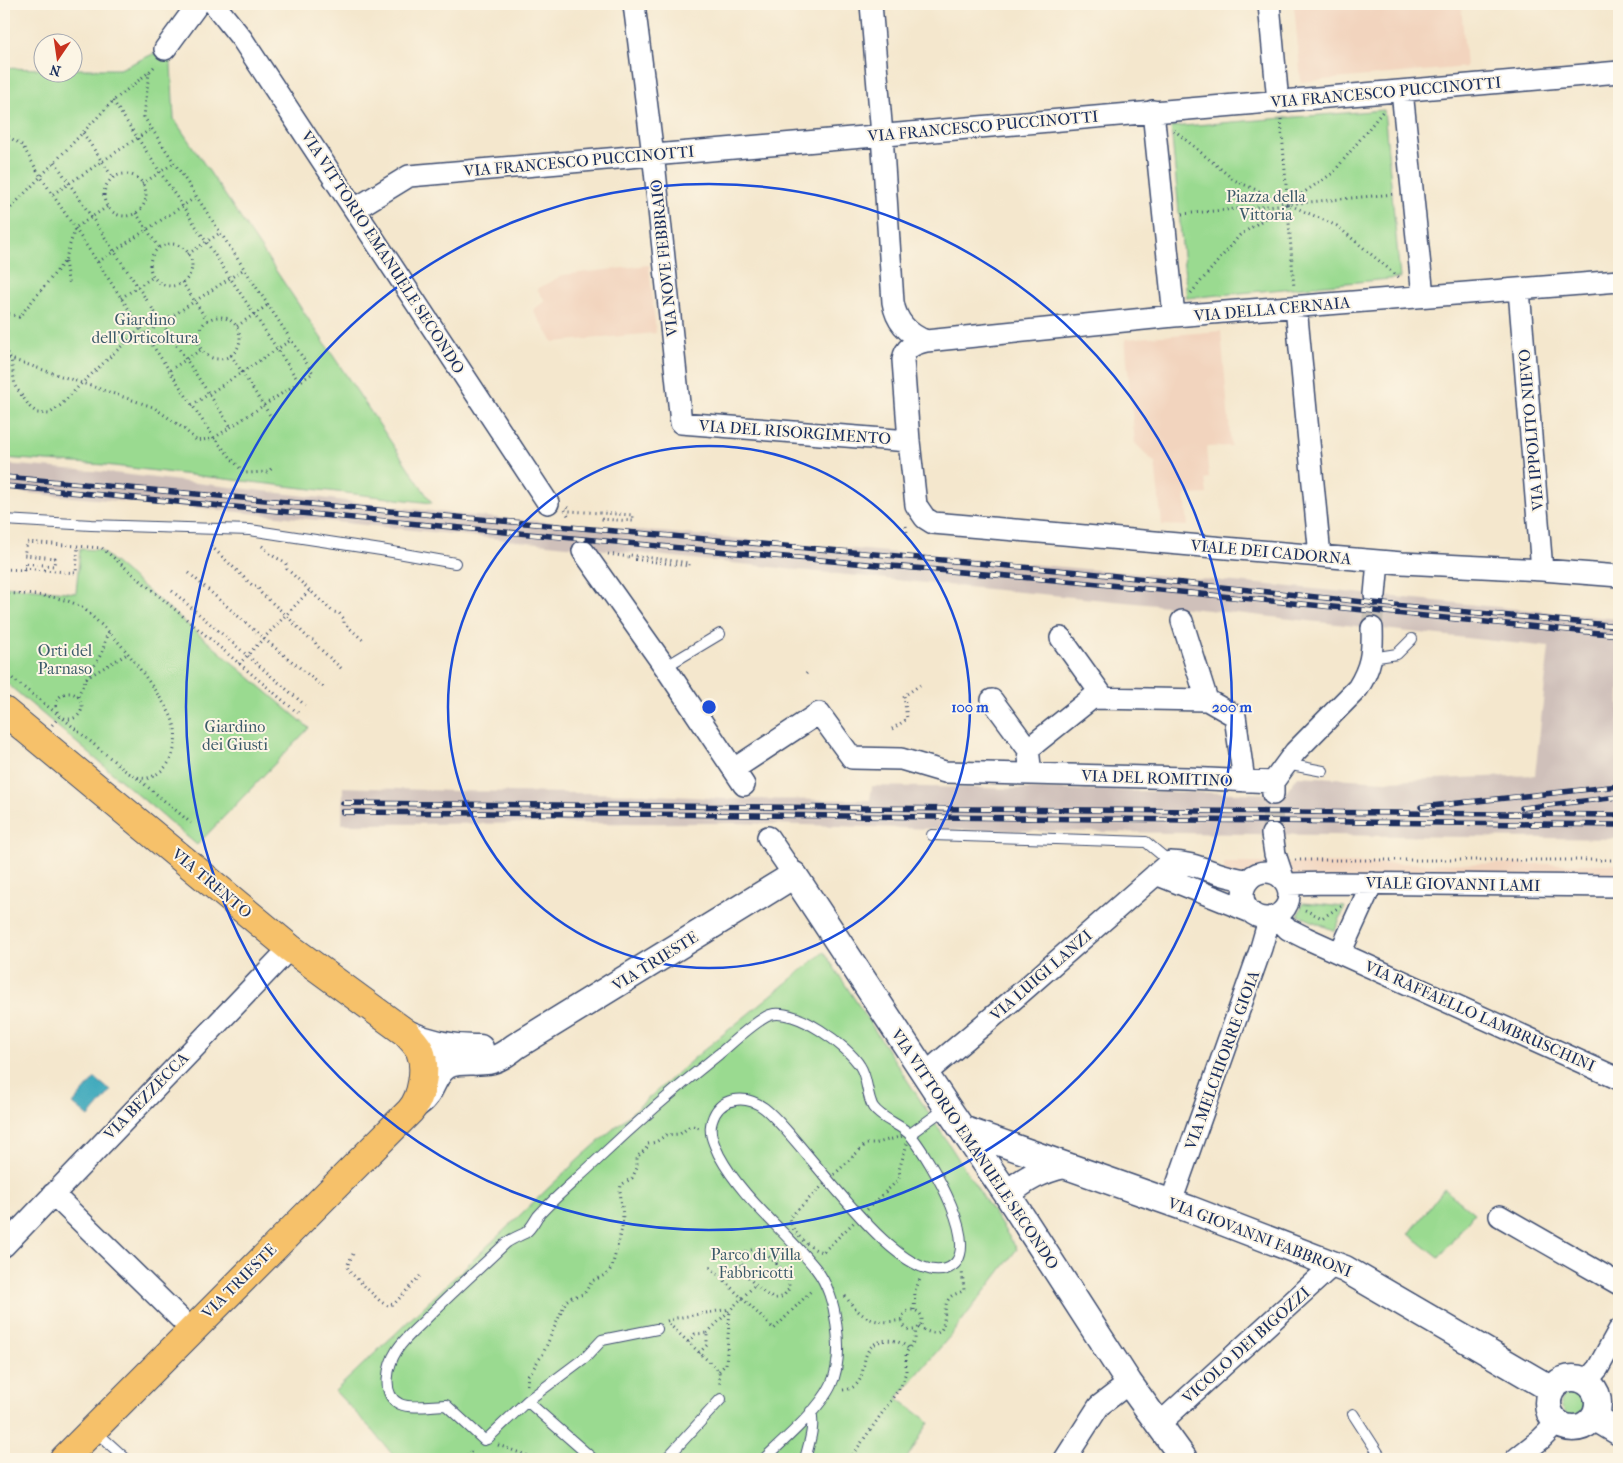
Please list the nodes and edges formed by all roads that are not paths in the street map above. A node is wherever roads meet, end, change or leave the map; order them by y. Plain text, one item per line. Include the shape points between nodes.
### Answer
1 (198, 4) edge
2 (214, 4) edge
3 (634, 4) edge
4 (871, 4) edge
5 (1269, 4) edge
6 (165, 49) road end
7 (1619, 72) edge
8 (1402, 91) junction
9 (1279, 109) junction
10 (1153, 111) junction
11 (882, 135) junction
12 (653, 155) junction
13 (355, 209) junction
14 (1619, 281) edge
15 (1519, 290) junction
16 (1423, 296) junction
17 (1295, 299) junction
18 (1174, 316) junction
19 (926, 341) junction
20 (682, 423) joint
21 (909, 441) junction
22 (557, 504) road end
23 (4, 520) edge
24 (594, 552) road end
25 (1320, 556) junction
26 (1378, 561) junction
27 (454, 564) dead end
28 (1542, 570) junction
29 (1619, 576) edge
30 (1376, 595) tunnel mouth
31 (1182, 621) dead end
32 (1372, 628) tunnel mouth
33 (720, 634) dead end
34 (1061, 638) dead end
35 (1412, 639) dead end
36 (1372, 658) junction
37 (665, 667) junction
38 (1104, 698) junction
39 (992, 700) dead end
40 (1207, 700) junction
41 (4, 710) edge
42 (1028, 749) junction
43 (1286, 764) junction
44 (1323, 771) dead end
45 (1031, 774) junction
46 (1244, 782) junction
47 (932, 835) dead end
48 (768, 836) dead end
49 (1163, 868) junction
50 (794, 875) junction
51 (1251, 878) junction
52 (1285, 881) junction
53 (1372, 883) junction
54 (1619, 886) edge
55 (1251, 912) junction
56 (1273, 917) junction
57 (1306, 938) junction
58 (290, 948) junction
59 (1261, 948) junction
60 (1340, 953) junction
61 (414, 1043) junction
62 (516, 1046) junction
63 (925, 1074) junction
64 (1619, 1080) edge
65 (416, 1105) junction
66 (947, 1107) junction
67 (962, 1129) junction
68 (910, 1134) junction
69 (1026, 1152) junction
70 (1064, 1165) junction
71 (991, 1170) junction
72 (53, 1194) junction
73 (1007, 1194) junction
74 (1171, 1202) junction
75 (1500, 1216) dead end
76 (4, 1246) edge
77 (1334, 1264) junction
78 (1619, 1284) edge
79 (657, 1329) dead end
80 (191, 1330) junction
81 (1619, 1330) edge
82 (1586, 1382) junction
83 (1129, 1384) junction
84 (1551, 1389) junction
85 (721, 1399) dead end
86 (527, 1400) junction
87 (811, 1411) junction
88 (1353, 1414) dead end
89 (1594, 1417) junction
90 (1558, 1422) junction
91 (1158, 1425) junction
92 (93, 1430) junction
93 (1619, 1432) edge
94 (64, 1459) edge
95 (126, 1459) edge
96 (593, 1459) edge
97 (666, 1459) edge
98 (764, 1459) edge
99 (805, 1459) edge
100 (1065, 1459) edge
101 (1184, 1459) edge
102 (1382, 1459) edge
103 (1516, 1459) edge

1 - 6 street
2 - 13 street, VIA VITTORIO EMANUELE SECONDO via 242,39
3 - 12 street, VIA NOVE FEBBRAIO
4 - 11 street
5 - 9 street
7 - 8 street, VIA FRANCESCO PUCCINOTTI
8 - 9 street, VIA FRANCESCO PUCCINOTTI
8 - 16 street
9 - 10 street, VIA FRANCESCO PUCCINOTTI
10 - 11 street, VIA FRANCESCO PUCCINOTTI
10 - 18 street
11 - 12 street, VIA FRANCESCO PUCCINOTTI
11 - 19 street via 893,306 906,330
12 - 13 street, VIA FRANCESCO PUCCINOTTI via 409,176
12 - 20 street, VIA NOVE FEBBRAIO
13 - 22 street, VIA VITTORIO EMANUELE SECONDO
14 - 15 street, VIA DELLA CERNAIA
15 - 16 street, VIA DELLA CERNAIA
15 - 28 street, VIA IPPOLITO NIEVO
16 - 17 street, VIA DELLA CERNAIA
17 - 18 street, VIA DELLA CERNAIA
17 - 25 street
18 - 19 street, VIA DELLA CERNAIA
19 - 21 street via 909,347 902,360
20 - 21 street, VIA DEL RISORGIMENTO
21 - 25 street, VIALE DEI CADORNA via 915,520
23 - 27 lane via 250,530
24 - 37 street
25 - 26 street, VIALE DEI CADORNA
26 - 28 street, VIALE DEI CADORNA
26 - 30 street
28 - 29 street, VIALE DEI CADORNA
31 - 40 street
32 - 36 street
33 - 37 lane
34 - 38 street
35 - 36 lane via 1397,654
36 - 43 street via 1358,688
37 - 45 street, VIA DEL ROMITINO via 739,777 818,713 852,758 901,759 945,772
38 - 40 street, VIA DEL ROMITINO
38 - 42 street, VIA DEL ROMITINO via 1092,698
39 - 42 street
40 - 46 street, VIA DEL ROMITINO via 1235,716
41 - 58 main road, VIA TRENTO
42 - 45 street
43 - 44 lane
43 - 46 street via 1273,788
45 - 46 street, VIA DEL ROMITINO
47 - 49 lane via 1146,842
48 - 50 street, VIA VITTORIO EMANUELE SECONDO
49 - 51 street via 1190,863 1228,878
49 - 55 street
49 - 63 street, VIA LUIGI LANZI
50 - 62 street, VIA TRIESTE
50 - 63 street, VIA VITTORIO EMANUELE SECONDO
51 - 52 street via 1267,871 1276,873
51 - 52 street via 1272,837
51 - 55 street via 1244,886 1243,896
52 - 53 street, VIALE GIOVANNI LAMI
52 - 56 street via 1290,895 1288,903
53 - 54 street, VIALE GIOVANNI LAMI
53 - 60 street
55 - 56 street via 1259,917
56 - 57 street
56 - 59 street, VIA MELCHIORRE GIOIA
57 - 59 street via 1281,936
57 - 60 street, VIA RAFFAELLO LAMBRUSCHINI
58 - 61 main road, VIA TRENTO
58 - 72 street, VIA BEZZECCA
59 - 74 street, VIA MELCHIORRE GIOIA
60 - 64 street, VIA RAFFAELLO LAMBRUSCHINI
61 - 62 street, VIA TRIESTE via 426,1041 443,1046 475,1048
61 - 65 main road via 423,1073
62 - 65 street, VIA TRIESTE via 502,1057 447,1065 437,1074 427,1096
63 - 66 street, VIA VITTORIO EMANUELE SECONDO
65 - 80 main road, VIA TRIESTE
66 - 67 street, VIA VITTORIO EMANUELE SECONDO
66 - 68 lane
67 - 69 street, VIA GIOVANNI FABBRONI
67 - 71 street, VIA VITTORIO EMANUELE SECONDO
68 - 86 lane via 874,1108 860,1066 834,1038 780,1014 771,1015 757,1024 626,1134 539,1215 527,1232 506,1243 435,1309 398,1349 391,1364 388,1380 394,1400 408,1406 446,1405 484,1440
68 - 87 lane via 952,1206 960,1235 960,1252 958,1259 948,1268 929,1270 914,1264 887,1244 780,1123 756,1104 737,1099 722,1105 713,1117 710,1127 713,1140 728,1170 817,1270 829,1294 835,1317 838,1354 831,1385
69 - 70 street, VIA GIOVANNI FABBRONI
69 - 71 street via 1006,1156
70 - 73 street via 1024,1179
70 - 74 street, VIA GIOVANNI FABBRONI
71 - 73 street, VIA VITTORIO EMANUELE SECONDO
72 - 76 street, VIA BEZZECCA
72 - 80 street
73 - 83 street, VIA VITTORIO EMANUELE SECONDO
74 - 77 street, VIA GIOVANNI FABBRONI
75 - 78 street
77 - 84 street, VIA GIOVANNI FABBRONI
77 - 91 street, VICOLO DEI BIGOZZI
79 - 86 lane via 602,1340
80 - 92 main road, VIA TRIESTE
81 - 82 street via 1598,1368
82 - 84 street via 1567,1379
82 - 89 street via 1598,1400
83 - 91 street, VIA VITTORIO EMANUELE SECONDO
83 - 100 street via 1099,1406
84 - 90 street via 1548,1405 1552,1417
85 - 97 lane
86 - 96 lane
87 - 98 lane
87 - 99 lane via 812,1432
88 - 102 lane
89 - 90 street via 1578,1427
89 - 93 street
90 - 103 street
91 - 101 street, VIA VITTORIO EMANUELE SECONDO
92 - 94 main road, VIA TRIESTE
92 - 95 lane

